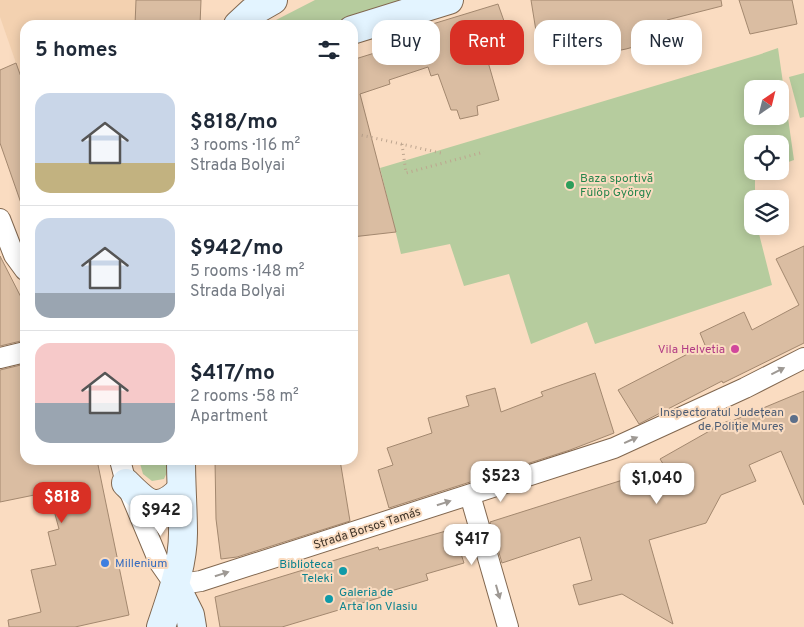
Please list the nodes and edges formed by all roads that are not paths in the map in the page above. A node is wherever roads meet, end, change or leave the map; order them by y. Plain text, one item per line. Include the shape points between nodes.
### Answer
1 (273, 0) edge
2 (449, 0) edge
3 (243, 20) edge
4 (358, 28) edge
5 (0, 219) edge
6 (20, 263) edge
7 (20, 353) edge
8 (0, 358) edge
9 (804, 358) edge
10 (181, 465) edge
11 (123, 471) edge
12 (180, 490) junction
13 (470, 495) junction
14 (175, 585) junction
15 (161, 627) edge
16 (192, 627) edge
17 (508, 627) edge

1 - 3 street
2 - 4 street
5 - 6 street
7 - 8 street
13 -> 9 street, Strada Borsos Tamás via 614,448
10 - 12 street
11 - 12 street via 147,503 160,504 171,500
11 - 14 street via 158,562
12 - 14 street via 183,535
14 -> 13 street, Strada Borsos Tamás via 201,581
13 -> 17 street
14 - 15 street
14 - 16 street via 190,615

